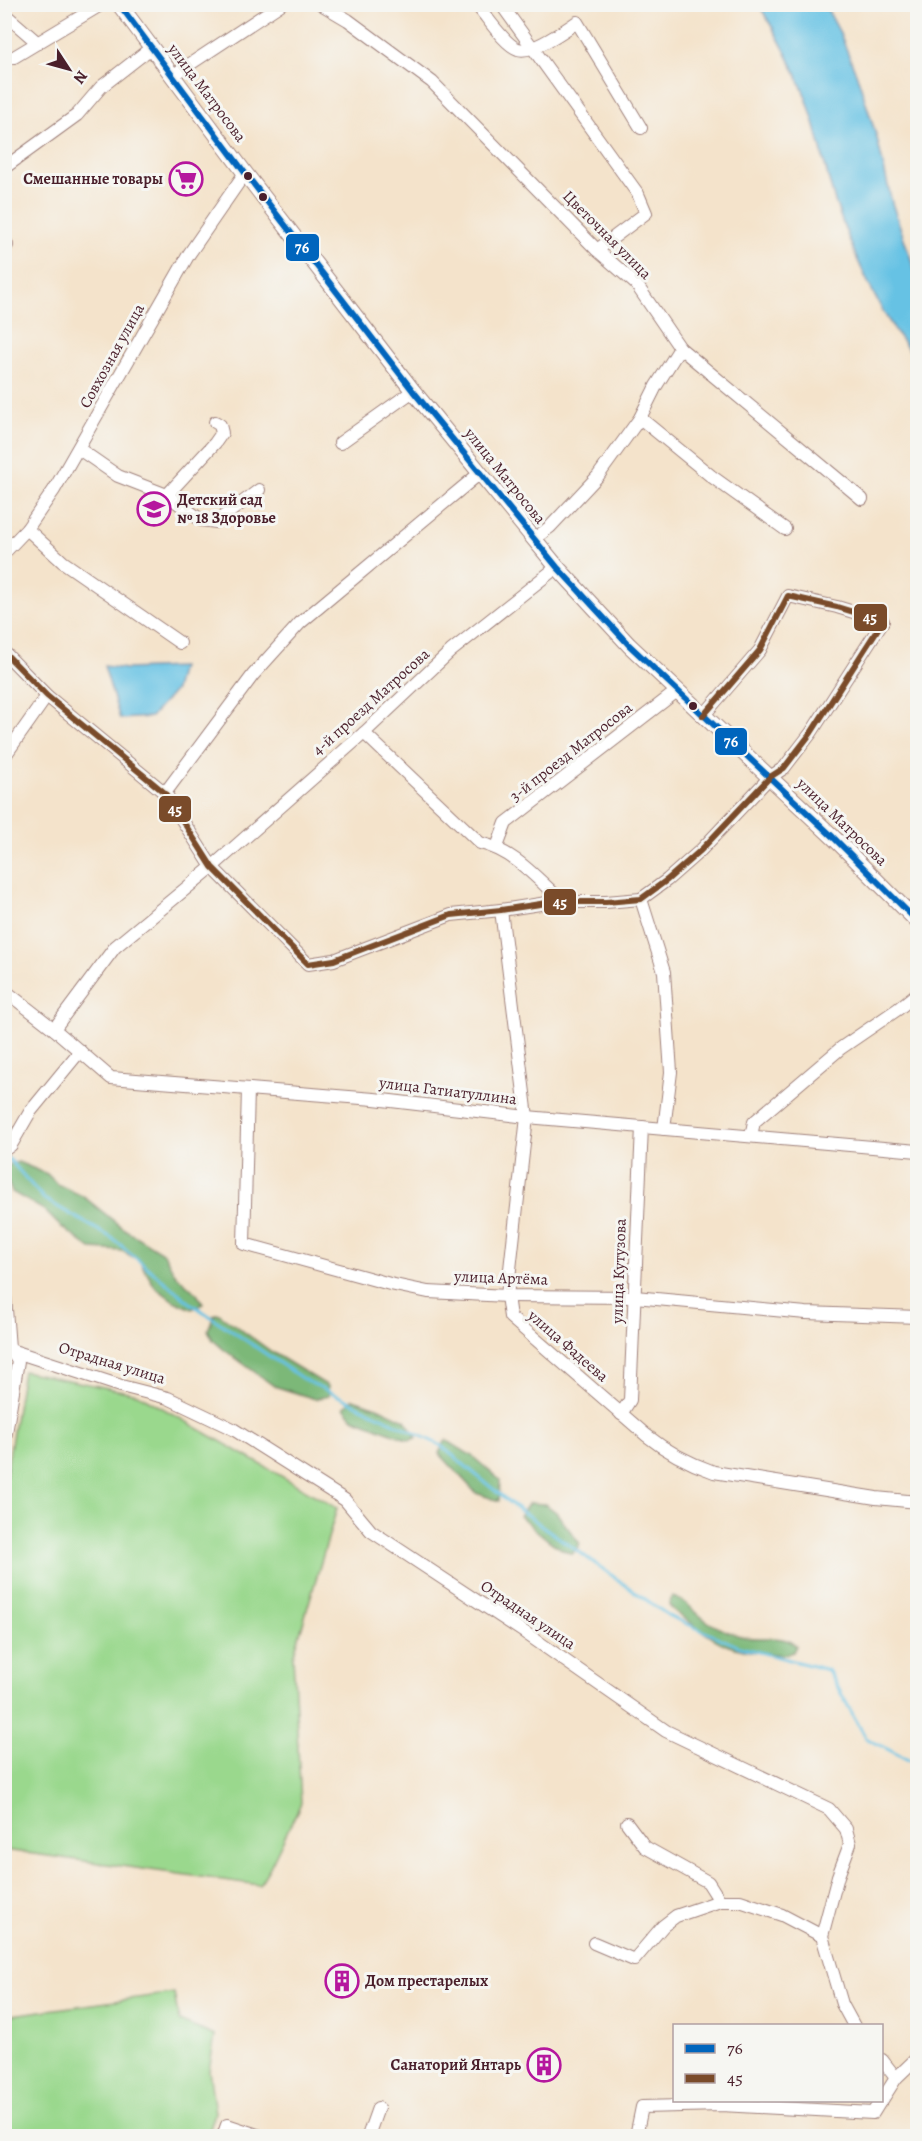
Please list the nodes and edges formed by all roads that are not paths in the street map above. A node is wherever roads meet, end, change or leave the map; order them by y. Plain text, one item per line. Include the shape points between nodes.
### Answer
1 (102, 4) edge
2 (118, 4) edge
3 (281, 4) edge
4 (321, 4) edge
5 (474, 4) edge
6 (501, 4) edge
7 (4, 17) edge
8 (38, 42) junction
9 (151, 48) junction
10 (531, 49) junction
11 (4, 58) edge
12 (172, 76) junction
13 (641, 128) dead end
14 (4, 168) edge
15 (245, 173) junction
16 (4, 238) edge
17 (4, 248) edge
18 (597, 250) junction
19 (680, 348) junction
20 (413, 391) junction
21 (640, 418) junction
22 (215, 422) dead end
23 (340, 443) dead end
24 (79, 449) junction
25 (480, 473) junction
26 (259, 490) dead end
27 (167, 495) junction
28 (862, 499) dead end
29 (27, 529) junction
30 (785, 529) dead end
31 (534, 539) junction
32 (4, 553) edge
33 (557, 567) junction
34 (180, 643) dead end
35 (4, 652) edge
36 (677, 691) junction
37 (46, 696) junction
38 (703, 716) junction
39 (364, 733) junction
40 (4, 757) edge
41 (770, 777) junction
42 (165, 793) junction
43 (497, 847) junction
44 (212, 867) junction
45 (641, 899) junction
46 (553, 902) junction
47 (501, 910) junction
48 (918, 922) edge
49 (4, 990) edge
50 (918, 993) edge
51 (54, 1029) junction
52 (80, 1051) junction
53 (248, 1089) junction
54 (527, 1117) junction
55 (642, 1127) junction
56 (664, 1129) junction
57 (751, 1136) junction
58 (4, 1150) edge
59 (918, 1150) edge
60 (4, 1283) edge
61 (507, 1296) junction
62 (635, 1297) junction
63 (918, 1317) edge
64 (7, 1348) edge
65 (621, 1414) junction
66 (4, 1445) edge
67 (918, 1502) edge
68 (627, 1823) dead end
69 (720, 1901) junction
70 (822, 1936) junction
71 (594, 1943) dead end
72 (853, 2024) edge
73 (918, 2057) edge
74 (883, 2061) edge
75 (896, 2078) junction
76 (883, 2097) edge
77 (880, 2102) edge
78 (378, 2108) dead end
79 (225, 2131) edge
80 (260, 2136) edge
81 (368, 2136) edge
82 (636, 2136) edge

1 - 8 street
2 - 9 main road, улица Матросова
3 - 12 street
4 - 18 street, Цветочная улица via 432,82
5 - 10 street via 510,44 519,50
6 - 10 street
7 - 8 street
8 - 11 street via 14,57
9 - 12 main road, улица Матросова
9 - 14 street via 102,87 77,115
10 - 13 street via 577,22
10 - 18 street via 638,194 646,213
12 - 15 main road, улица Матросова
15 - 20 main road, улица Матросова
15 - 24 street, Совхозная улица via 189,254
16 - 17 street
18 - 19 street, Цветочная улица via 636,284
19 - 21 street
19 - 28 street, Цветочная улица
20 - 23 street
20 - 25 main road, улица Матросова
21 - 30 street
21 - 31 street via 598,476
22 - 27 street via 222,433 215,444
24 - 27 street via 118,476
24 - 29 street, Совхозная улица
25 - 31 main road, улица Матросова
25 - 42 street via 300,623 253,675
26 - 27 street via 216,522 201,520
29 - 32 street, Совхозная улица
29 - 34 street via 63,562
31 - 33 main road, улица Матросова
33 - 36 main road, улица Матросова
33 - 39 street, 4-й проезд Матросова via 451,651
35 - 37 street
36 - 38 main road, улица Матросова
36 - 43 street, 3-й проезд Матросова via 506,823
37 - 40 street
37 - 42 street
38 - 41 main road, улица Матросова
38 - 41 street via 760,650 788,596 883,621 812,733 784,768
39 - 43 street via 480,843
39 - 44 street, 4-й проезд Матросова
41 - 45 street via 701,850
41 - 48 main road, улица Матросова
42 - 44 street
43 - 46 street via 527,868 552,893
44 - 47 street via 308,964 334,960 451,915
44 - 51 street, 4-й проезд Матросова via 115,946
45 - 46 street
45 - 56 street via 664,972 671,1072
46 - 47 street
47 - 54 street, улица Фадеева
49 - 51 street, улица Гатиатуллина
50 - 57 street via 842,1048 754,1122
51 - 52 street, улица Гатиатуллина
52 - 53 street, улица Гатиатуллина via 111,1078
52 - 58 street
53 - 54 street, улица Гатиатуллина via 398,1101
53 - 61 street, улица Артёма via 244,1244 428,1292
54 - 55 street, улица Гатиатуллина
54 - 61 street, улица Фадеева
55 - 56 street, улица Гатиатуллина
55 - 62 street, улица Кутузова
56 - 57 street, улица Гатиатуллина
57 - 59 street, улица Гатиатуллина
60 - 64 street
61 - 62 street, улица Артёма
61 - 65 street, улица Фадеева via 510,1317
62 - 63 street, улица Артёма via 806,1313
62 - 65 street, улица Кутузова via 630,1400
64 - 66 street via 18,1361
64 - 70 street, Отрадная улица via 168,1398 233,1429 345,1500 371,1531 666,1731 828,1809 846,1829 850,1844
65 - 67 street, улица Фадеева via 666,1451 714,1472
68 - 69 street via 645,1847 708,1882
69 - 70 street via 740,1901 782,1915
69 - 71 street via 676,1916 634,1960
70 - 72 street via 842,2004
73 - 75 street
74 - 75 street
75 - 76 street
77 - 82 street via 873,2113 721,2105 642,2107
78 - 81 street
79 - 80 street

